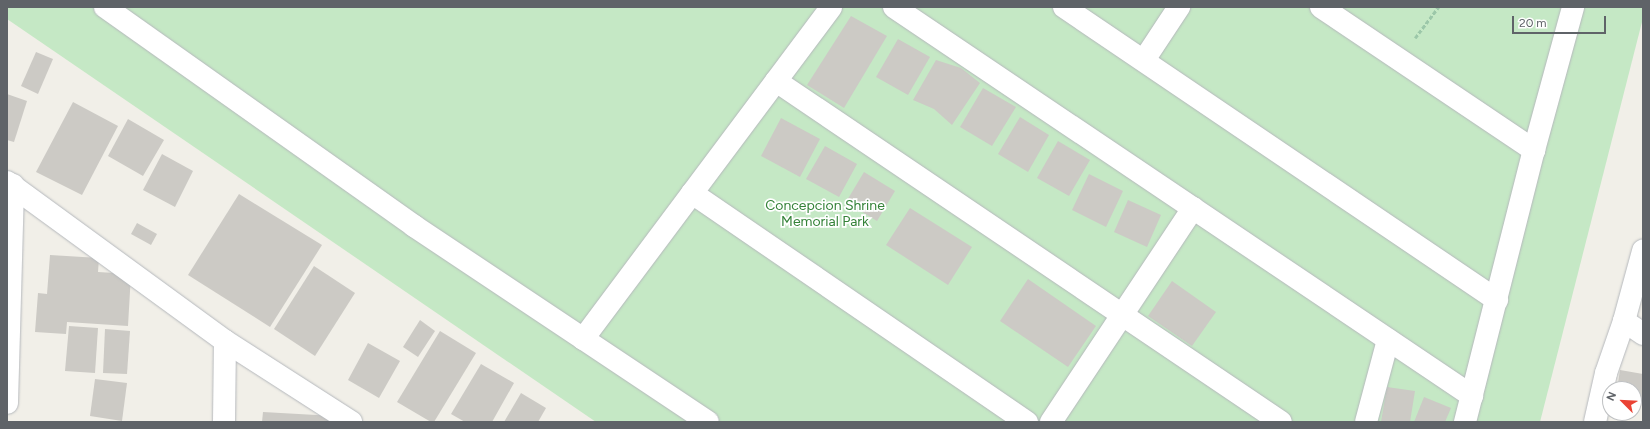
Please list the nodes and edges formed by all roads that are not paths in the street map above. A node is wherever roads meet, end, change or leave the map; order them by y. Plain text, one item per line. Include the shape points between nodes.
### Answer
1 (105, 7) edge
2 (831, 7) edge
3 (894, 7) edge
4 (1064, 7) edge
5 (1179, 7) edge
6 (1321, 7) edge
7 (1573, 7) edge
8 (1144, 60) junction
9 (776, 81) junction
10 (1534, 150) junction
11 (10, 183) edge
12 (692, 193) junction
13 (1192, 208) junction
14 (1643, 251) edge
15 (1496, 300) junction
16 (1122, 315) junction
17 (1624, 321) junction
18 (1643, 334) edge
19 (583, 339) junction
20 (1388, 340) junction
21 (225, 341) junction
22 (1472, 396) junction
23 (7, 403) edge
24 (224, 422) edge
25 (352, 422) edge
26 (708, 422) edge
27 (1027, 422) edge
28 (1051, 422) edge
29 (1281, 422) edge
30 (1366, 422) edge
31 (1465, 422) edge
32 (1595, 422) edge

1 - 19 street via 414,226
2 - 9 street
3 - 13 street
4 - 8 street
5 - 8 street
6 - 10 street
7 - 10 street
8 - 15 street
9 - 12 street
9 - 16 street
10 - 15 street
11 - 21 street
11 - 23 street
12 - 19 street
12 - 27 street
13 - 16 street
13 - 20 street
14 - 17 street
15 - 22 street
16 - 28 street
16 - 29 street
17 - 18 street
17 - 32 street via 1606,373
19 - 26 street
20 - 22 street
20 - 30 street
21 - 24 street
21 - 25 street
22 - 31 street

